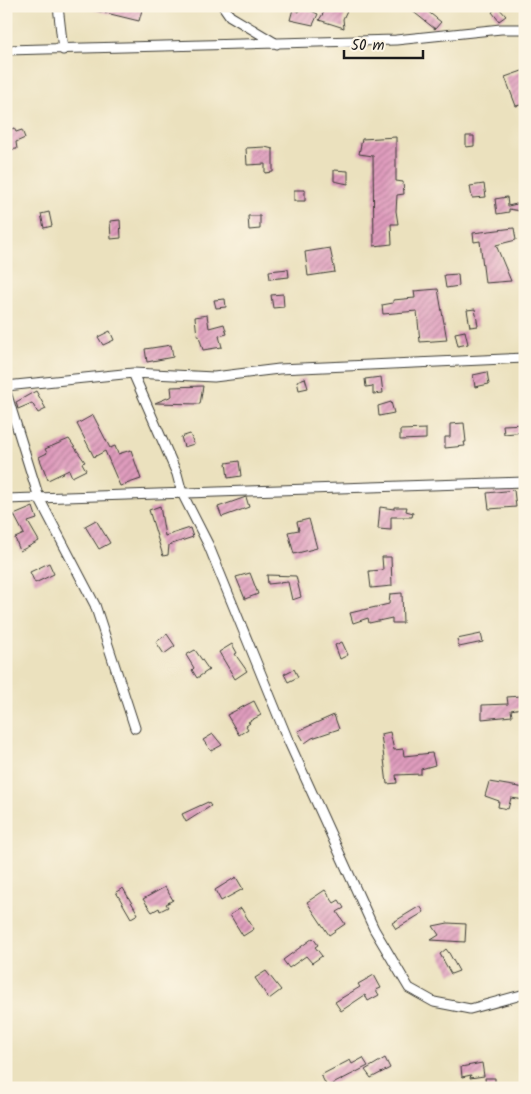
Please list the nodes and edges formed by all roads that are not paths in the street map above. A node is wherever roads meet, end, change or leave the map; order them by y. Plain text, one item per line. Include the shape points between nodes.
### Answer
1 (58, 6) edge
2 (222, 6) edge
3 (525, 29) edge
4 (277, 45) junction
5 (6, 50) edge
6 (63, 50) junction
7 (525, 358) edge
8 (134, 373) junction
9 (6, 386) edge
10 (6, 392) edge
11 (525, 482) edge
12 (182, 493) junction
13 (39, 498) junction
14 (6, 499) edge
15 (135, 728) dead end
16 (525, 994) edge

1 - 6 street
2 - 4 street via 230,16
3 - 4 street via 396,40
4 - 6 street
5 - 6 street
7 - 8 street via 279,369 214,377
8 - 9 street
8 - 12 street
10 - 13 street
11 - 12 street
12 - 13 street
12 - 16 street via 208,544 288,740 374,928 409,988 434,1002 470,1009
13 - 14 street
13 - 15 street via 95,605

